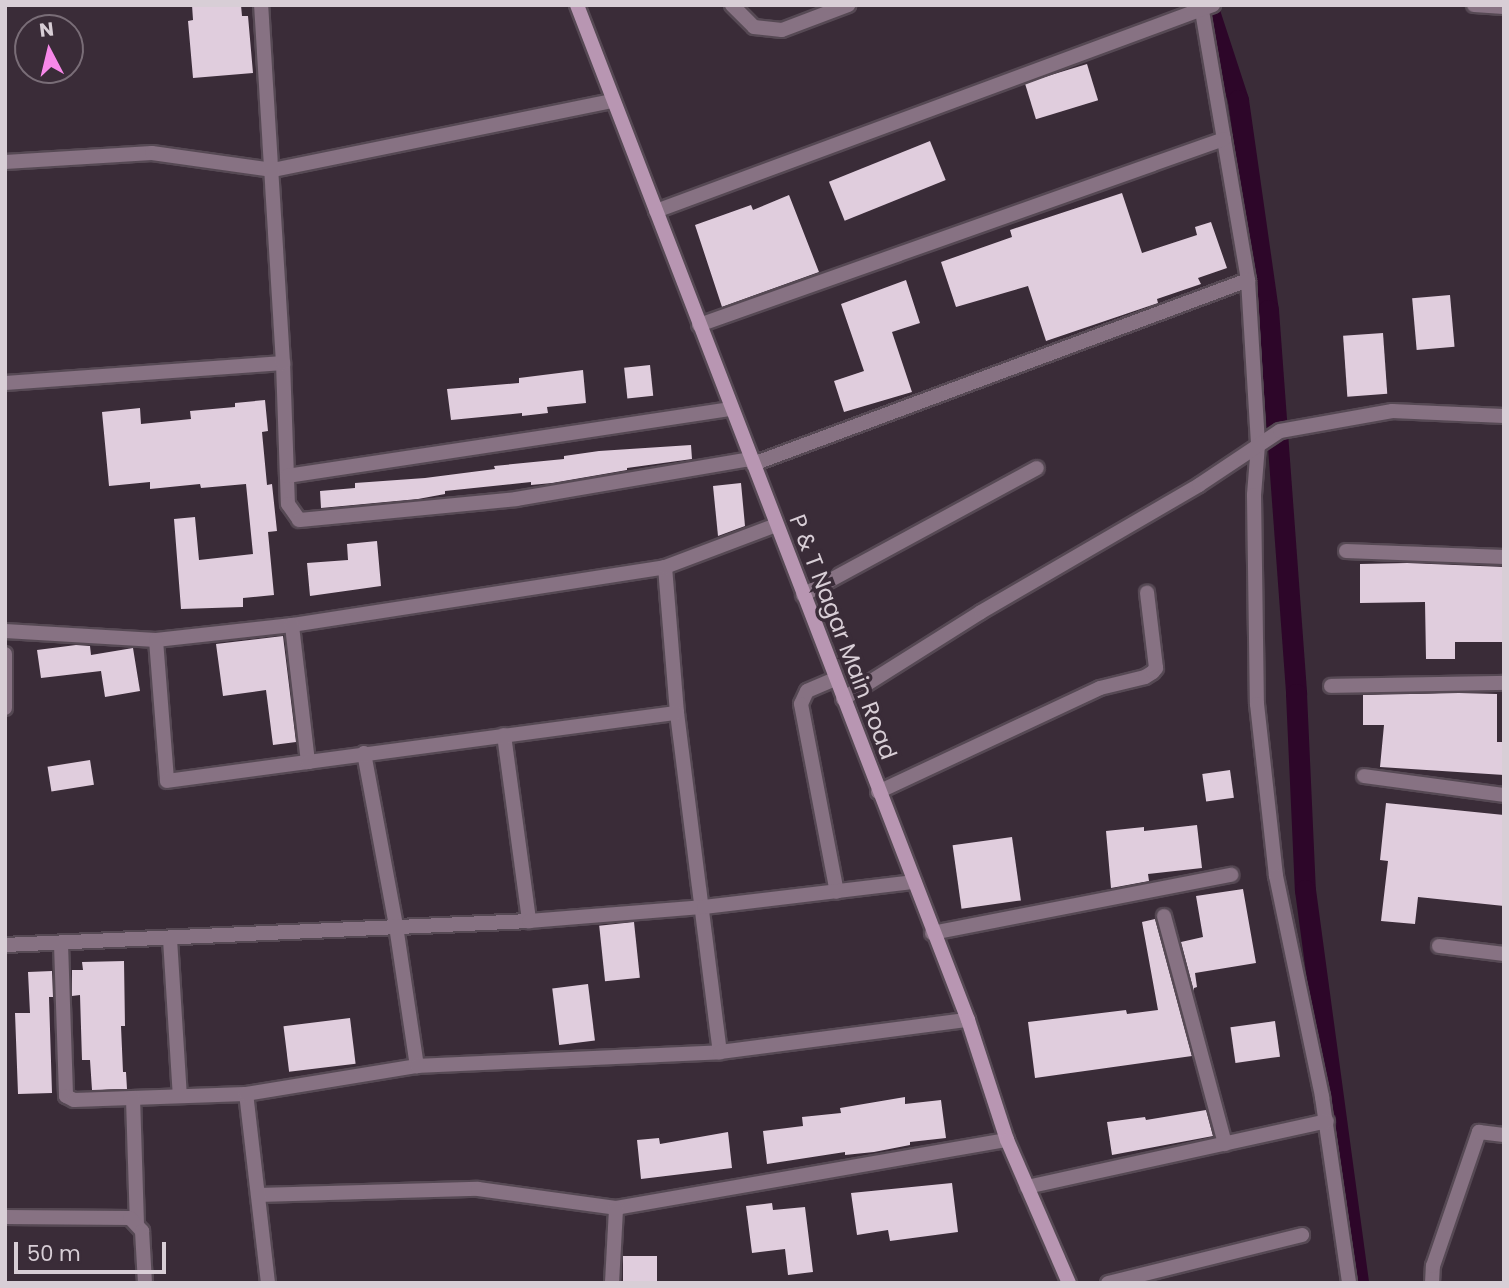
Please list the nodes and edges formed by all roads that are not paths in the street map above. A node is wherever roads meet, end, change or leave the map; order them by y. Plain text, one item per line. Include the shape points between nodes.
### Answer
1 (261, 5) edge
2 (577, 5) edge
3 (732, 5) edge
4 (848, 5) edge
5 (1474, 5) edge
6 (1205, 7) edge
7 (1504, 7) edge
8 (613, 101) junction
9 (1224, 139) junction
10 (5, 162) edge
11 (273, 170) junction
12 (656, 211) junction
13 (1248, 280) junction
14 (699, 325) junction
15 (283, 363) junction
16 (5, 383) edge
17 (731, 409) junction
18 (1504, 416) edge
19 (1259, 445) junction
20 (752, 461) junction
21 (1037, 468) dead end
22 (287, 476) junction
23 (776, 525) junction
24 (1346, 551) dead end
25 (1504, 557) edge
26 (665, 567) junction
27 (1147, 593) dead end
28 (803, 595) junction
29 (292, 625) junction
30 (5, 631) edge
31 (156, 640) junction
32 (5, 654) edge
33 (835, 679) junction
34 (1504, 683) edge
35 (1331, 686) dead end
36 (843, 699) junction
37 (5, 708) edge
38 (677, 713) junction
39 (504, 735) junction
40 (364, 753) junction
41 (309, 762) junction
42 (1364, 776) dead end
43 (878, 792) junction
44 (1504, 795) edge
45 (1231, 874) dead end
46 (915, 882) junction
47 (837, 892) junction
48 (704, 907) junction
49 (1164, 916) dead end
50 (529, 921) junction
51 (396, 926) junction
52 (932, 933) junction
53 (170, 939) junction
54 (61, 944) junction
55 (5, 945) edge
56 (1439, 946) dead end
57 (1504, 954) edge
58 (968, 1020) junction
59 (720, 1052) junction
60 (416, 1066) junction
61 (246, 1094) junction
62 (180, 1096) junction
63 (133, 1098) junction
64 (1326, 1121) junction
65 (1504, 1135) edge
66 (1007, 1140) junction
67 (1225, 1144) junction
68 (1027, 1187) junction
69 (258, 1195) junction
70 (616, 1208) junction
71 (5, 1216) edge
72 (137, 1223) junction
73 (1302, 1235) dead end
74 (145, 1283) edge
75 (268, 1283) edge
76 (612, 1283) edge
77 (1069, 1283) edge
78 (1108, 1283) edge
79 (1349, 1283) edge
80 (1432, 1283) edge

1 - 11 street
2 - 8 main road, P & T Nagar Main Road
3 - 4 street via 754,27 782,30
5 - 7 street
6 - 9 street
6 - 12 street
8 - 11 street
8 - 12 main road, P & T Nagar Main Road
9 - 13 street
9 - 14 street
10 - 11 street via 152,153
11 - 15 street
12 - 14 main road, P & T Nagar Main Road
13 - 19 street
13 - 20 street
14 - 17 main road, P & T Nagar Main Road
15 - 16 street
15 - 22 street
17 - 20 main road, P & T Nagar Main Road
17 - 22 street
18 - 19 street via 1392,411 1280,431
19 - 36 street
19 - 64 street via 1254,495 1256,704 1276,876
20 - 22 street via 516,499 307,521 293,515 288,504
20 - 23 main road, P & T Nagar Main Road
21 - 28 street
23 - 26 street
23 - 28 main road, P & T Nagar Main Road
24 - 25 street
26 - 29 street
26 - 38 street
27 - 43 street via 1153,672 1100,688
28 - 33 main road, P & T Nagar Main Road
29 - 31 street
29 - 41 street
30 - 31 street
31 - 41 street via 167,781
32 - 37 street
33 - 36 main road, P & T Nagar Main Road
33 - 47 street via 807,691 802,704
34 - 35 street
36 - 43 main road, P & T Nagar Main Road
38 - 39 street
38 - 48 street
39 - 40 street
39 - 50 street
40 - 41 street
40 - 51 street
42 - 44 street
43 - 46 main road, P & T Nagar Main Road
45 - 52 street
46 - 47 street
46 - 52 main road, P & T Nagar Main Road
47 - 48 street
48 - 50 street
48 - 59 street
49 - 67 street
50 - 51 street
51 - 53 street
51 - 60 street
52 - 58 main road, P & T Nagar Main Road
53 - 54 street
53 - 62 street
54 - 55 street
54 - 63 street via 66,1096 74,1100
56 - 57 street
58 - 59 street
58 - 66 main road, P & T Nagar Main Road
59 - 60 street
60 - 61 street
61 - 62 street
61 - 69 street
62 - 63 street
63 - 72 street
64 - 67 street
64 - 79 street
65 - 80 street via 1479,1132 1433,1266
66 - 68 main road, P & T Nagar Main Road
66 - 70 street
67 - 68 street
68 - 77 main road, P & T Nagar Main Road
69 - 70 street via 478,1189
69 - 75 street
70 - 76 street
71 - 72 street via 130,1218
72 - 74 street via 142,1231
73 - 78 street

